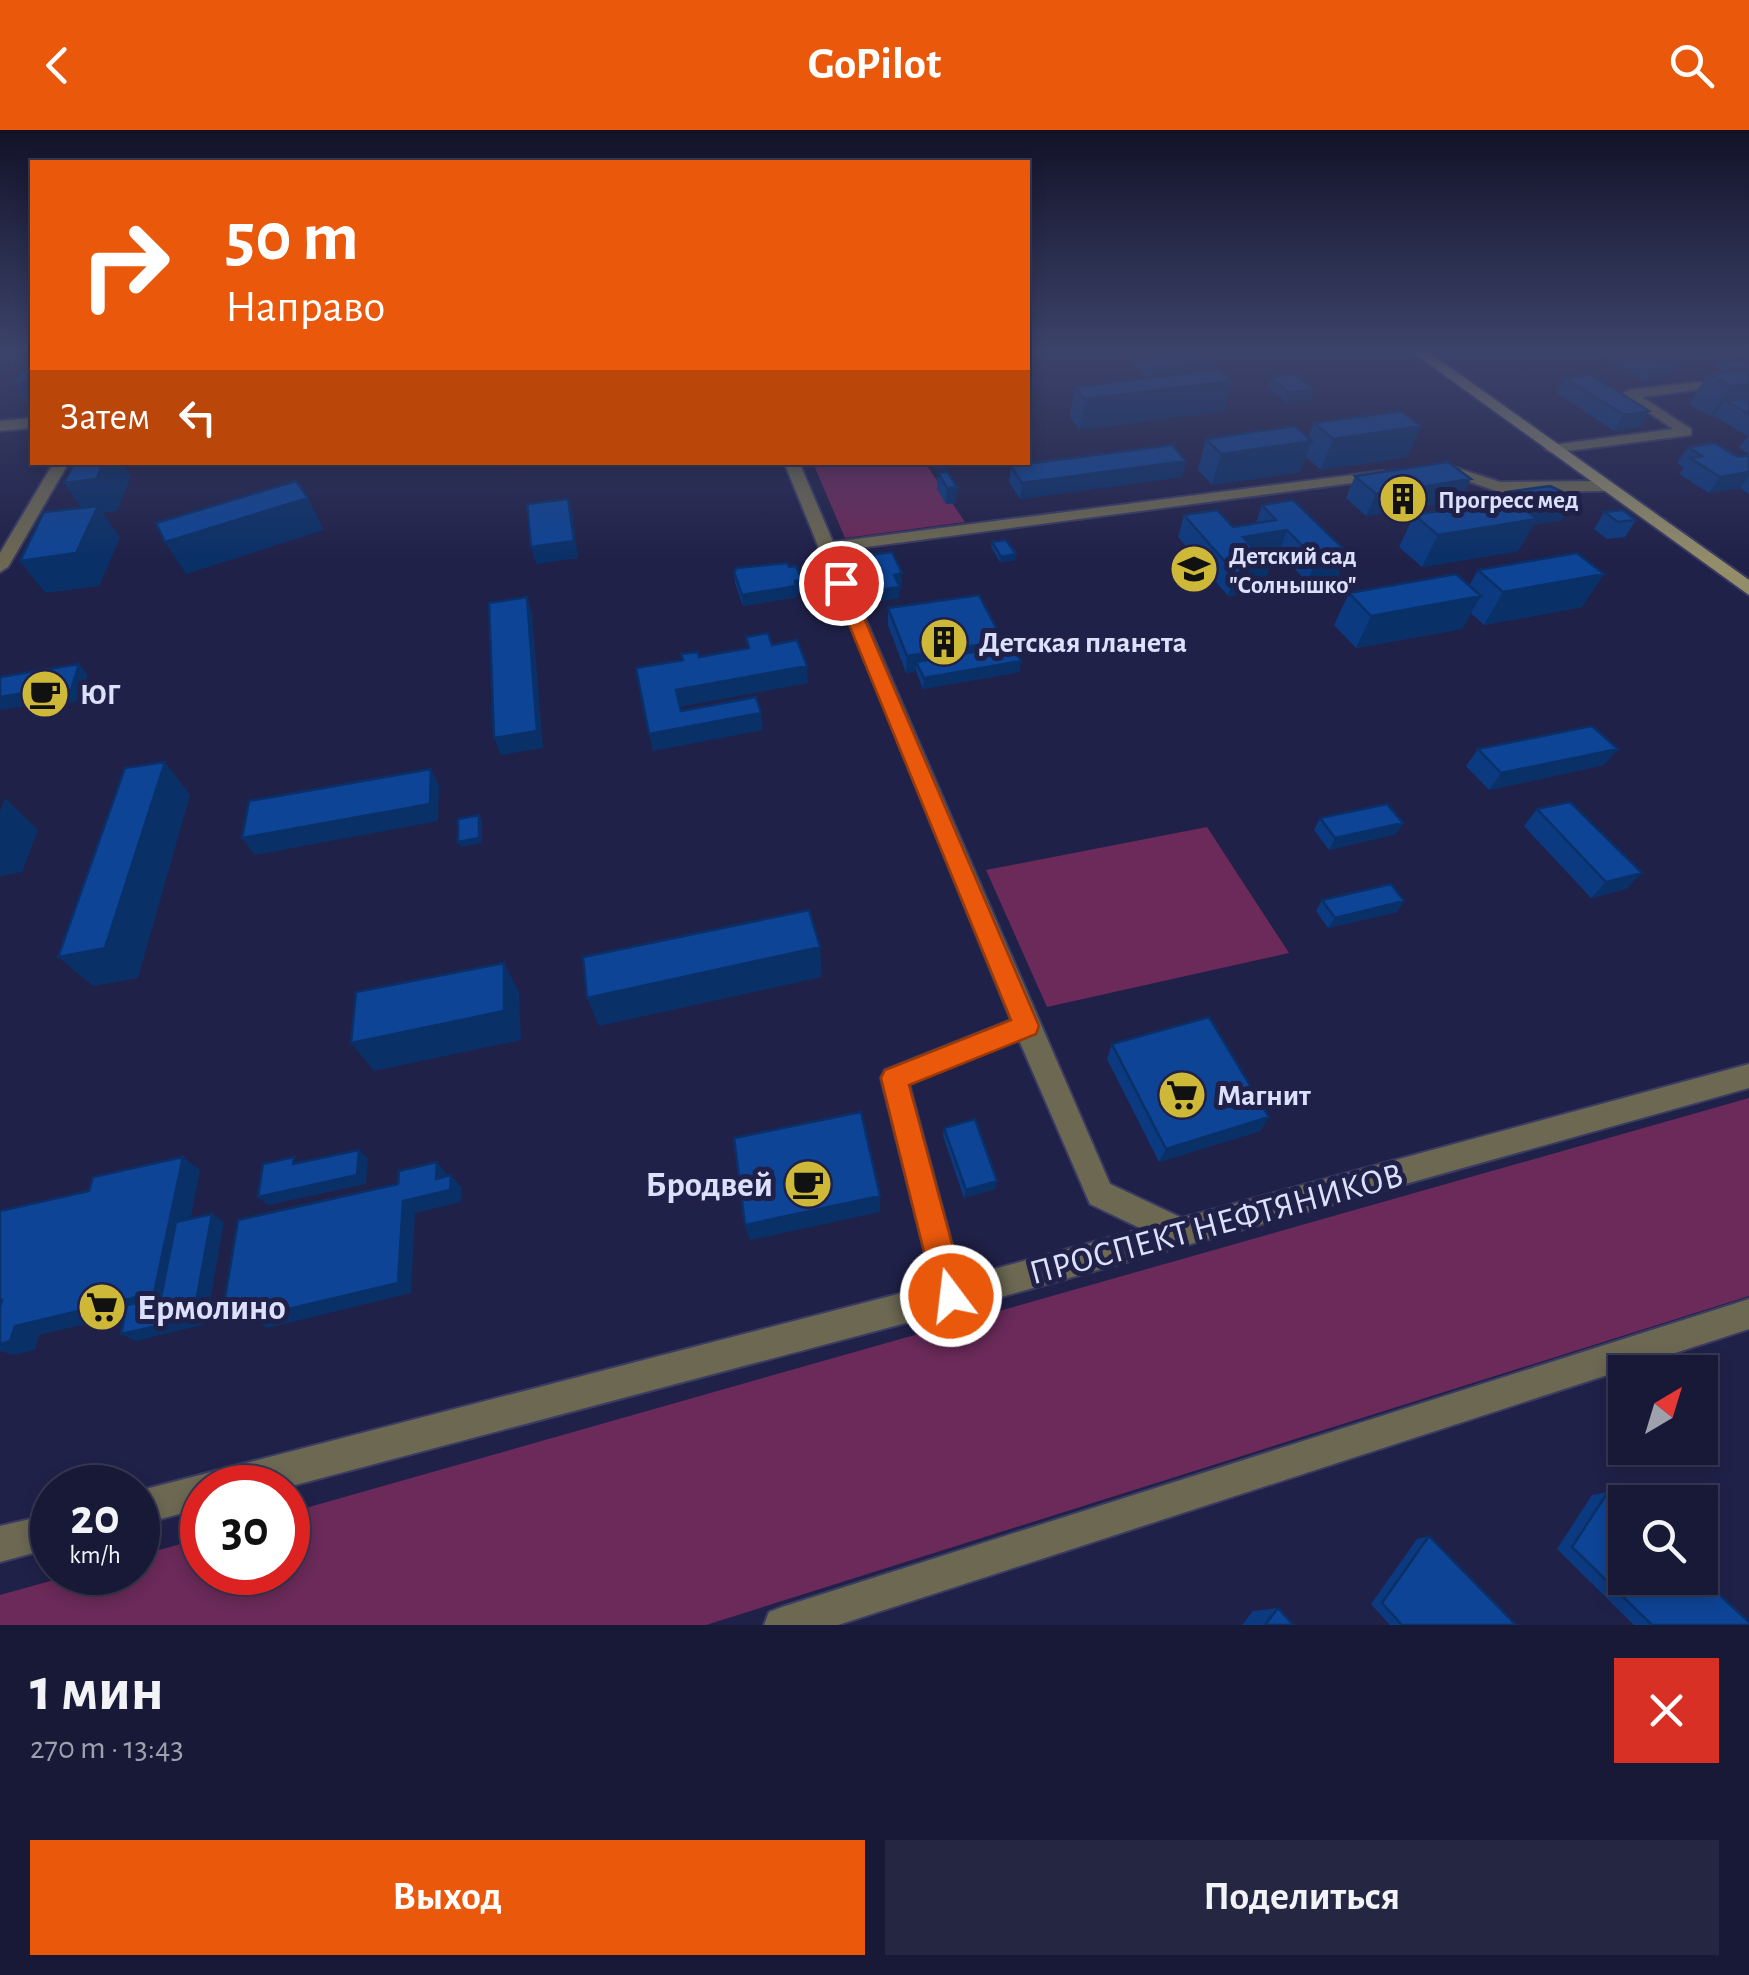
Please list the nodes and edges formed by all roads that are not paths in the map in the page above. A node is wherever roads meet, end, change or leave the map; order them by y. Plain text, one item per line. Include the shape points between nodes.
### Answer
1 (1513, 421) edge
2 (1669, 421) edge
3 (30, 423) edge
4 (0, 426) edge
5 (1552, 449) junction
6 (60, 465) edge
7 (792, 465) edge
8 (1425, 469) edge
9 (1408, 472) edge
10 (1604, 486) junction
11 (826, 548) junction
12 (0, 566) edge
13 (1746, 584) edge
14 (1026, 1026) junction
15 (1749, 1076) edge
16 (1180, 1232) junction
17 (951, 1296) junction
18 (1749, 1314) edge
19 (306, 1465) edge
20 (30, 1536) edge
21 (0, 1544) edge
22 (782, 1625) edge

1 - 5 main road
2 - 5 street via 1686,432
3 - 4 street
5 - 10 main road
6 - 12 street
7 - 11 street
8 - 10 street via 1443,467 1499,487
9 - 11 street
10 - 13 main road
11 - 14 street
14 - 16 street via 1100,1194
14 - 17 street via 894,1078
15 - 16 street, ПРОСПЕКТ НЕФТЯНИКОВ
16 - 17 street, ПРОСПЕКТ НЕФТЯНИКОВ
17 - 19 street, ПРОСПЕКТ НЕФТЯНИКОВ
18 - 22 street
20 - 21 street

